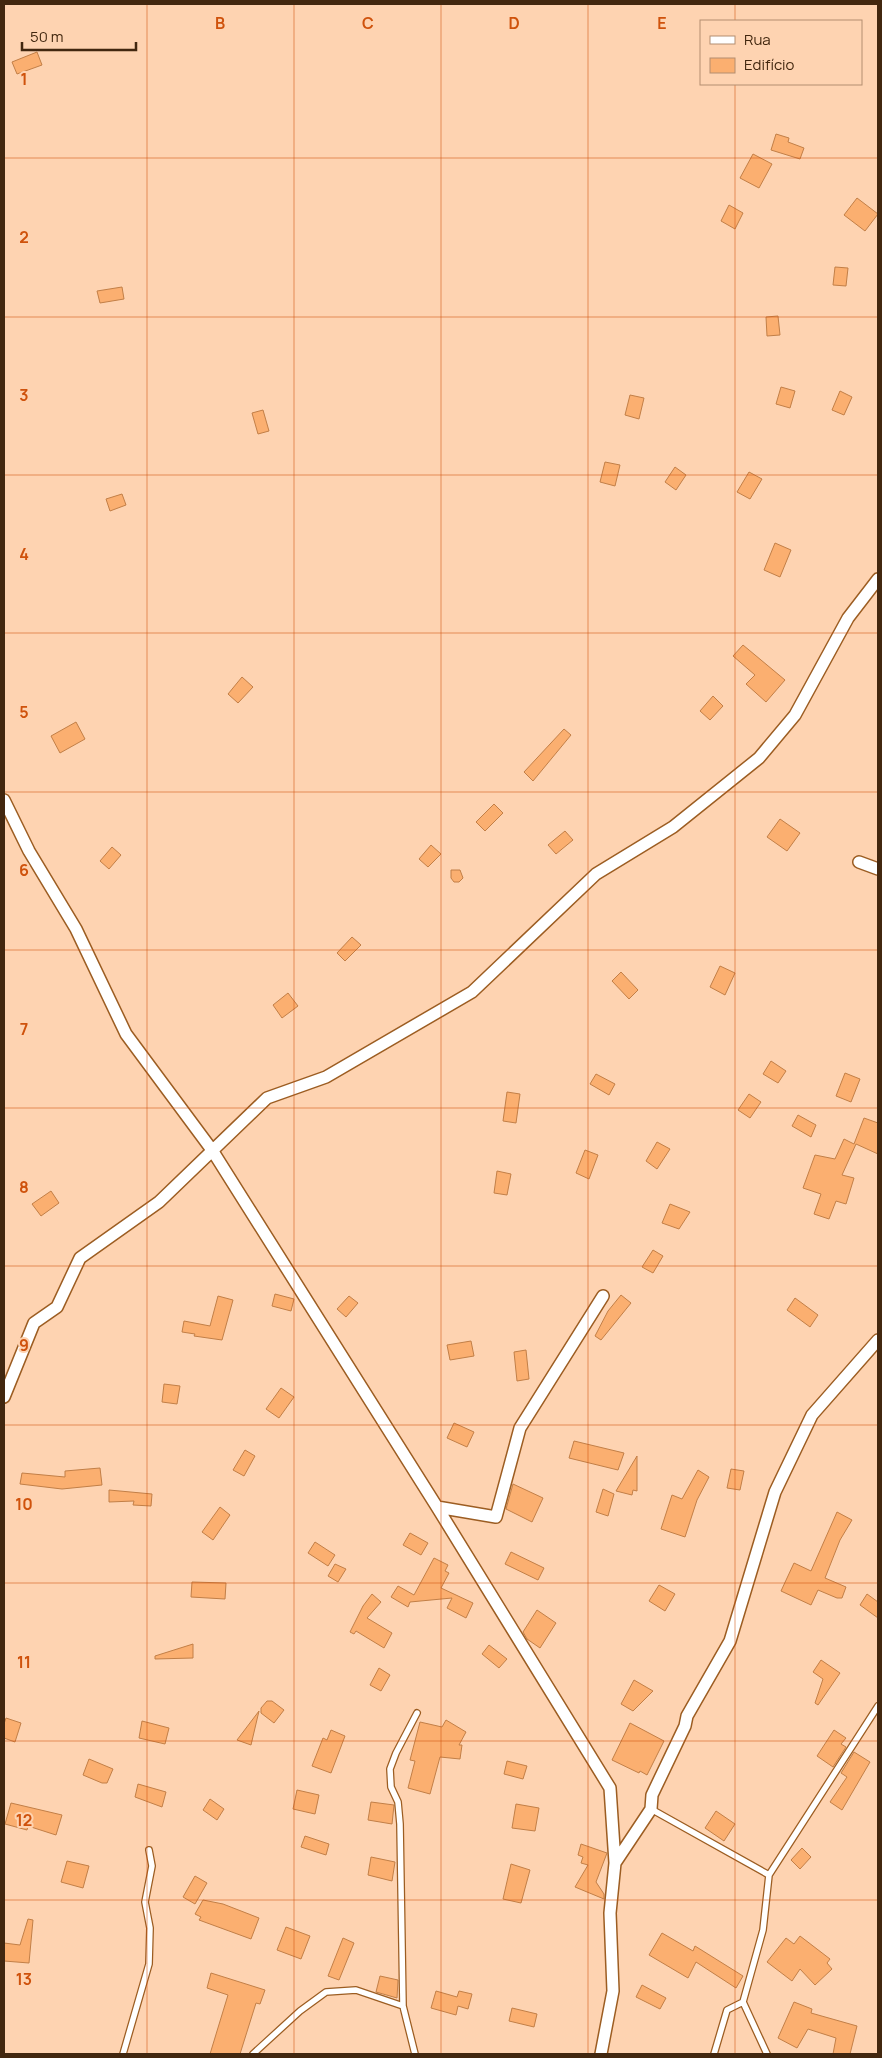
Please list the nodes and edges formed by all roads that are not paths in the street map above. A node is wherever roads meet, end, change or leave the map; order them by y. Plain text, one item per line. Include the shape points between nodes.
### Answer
1 (878, 579) edge
2 (4, 800) edge
3 (859, 862) dead end
4 (878, 869) edge
5 (212, 1150) junction
6 (603, 1296) dead end
7 (878, 1340) edge
8 (4, 1397) edge
9 (437, 1508) junction
10 (878, 1706) edge
11 (417, 1713) dead end
12 (651, 1809) junction
13 (149, 1850) dead end
14 (616, 1863) junction
15 (768, 1875) junction
16 (743, 2002) junction
17 (403, 2006) junction
18 (123, 2054) edge
19 (253, 2054) edge
20 (415, 2054) edge
21 (601, 2054) edge
22 (714, 2054) edge
23 (767, 2054) edge

1 - 5 street via 848,618 795,715 759,758 673,827 596,874 472,992 326,1077 267,1098
2 - 5 street via 29,851 76,929 126,1034
3 - 4 street
5 - 8 street via 159,1202 80,1258 57,1307 34,1323
5 - 9 street
6 - 9 street via 520,1428 496,1517
7 - 12 street via 812,1415 775,1492 730,1641 687,1716 652,1796
9 - 14 street via 610,1788
10 - 15 lane
11 - 17 lane via 390,1769 400,1824
12 - 14 street
12 - 15 lane
13 - 18 lane via 152,1866 145,1902 150,1928 150,1964
14 - 21 street via 610,1913 613,1991
15 - 16 lane via 763,1930
16 - 22 lane via 727,2010
16 - 23 lane
17 - 19 lane via 356,1990 326,1992
17 - 20 lane

